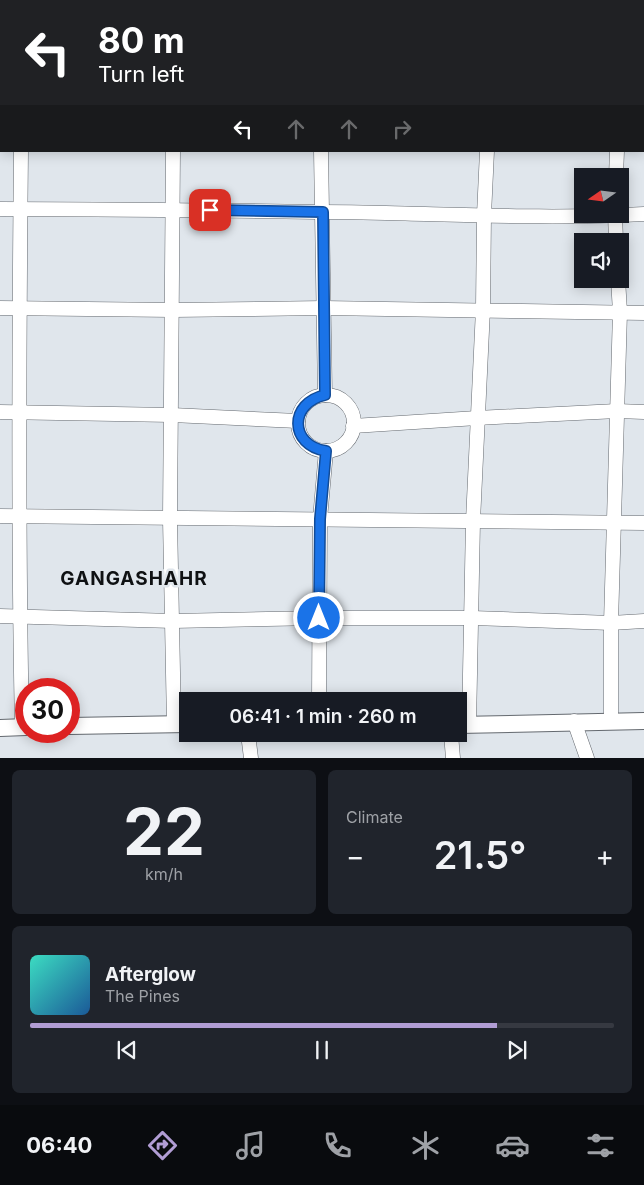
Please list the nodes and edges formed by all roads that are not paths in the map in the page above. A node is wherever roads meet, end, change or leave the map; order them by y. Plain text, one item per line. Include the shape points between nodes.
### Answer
1 (21, 152) edge
2 (173, 152) edge
3 (321, 152) edge
4 (487, 152) edge
5 (618, 152) edge
6 (617, 168) edge
7 (0, 209) edge
8 (21, 209) junction
9 (173, 209) junction
10 (323, 212) junction
11 (644, 214) edge
12 (484, 215) junction
13 (574, 215) edge
14 (629, 215) edge
15 (619, 288) edge
16 (0, 308) edge
17 (324, 308) junction
18 (19, 309) junction
19 (483, 309) junction
20 (173, 310) junction
21 (620, 312) junction
22 (644, 313) edge
23 (325, 395) junction
24 (20, 411) junction
25 (617, 411) junction
26 (0, 412) edge
27 (644, 412) edge
28 (172, 415) junction
29 (477, 418) junction
30 (298, 421) junction
31 (353, 426) junction
32 (326, 451) junction
33 (0, 516) edge
34 (20, 516) junction
35 (170, 519) junction
36 (320, 519) junction
37 (474, 521) junction
38 (613, 523) junction
39 (644, 523) edge
40 (0, 616) edge
41 (19, 617) junction
42 (319, 618) junction
43 (472, 618) junction
44 (173, 621) junction
45 (644, 621) edge
46 (611, 623) junction
47 (22, 678) edge
48 (319, 692) edge
49 (466, 692) edge
50 (179, 709) edge
51 (574, 721) junction
52 (611, 721) junction
53 (644, 721) edge
54 (179, 724) edge
55 (467, 725) edge
56 (80, 726) edge
57 (15, 727) edge
58 (0, 728) edge
59 (249, 742) edge
60 (451, 742) edge
61 (251, 758) edge
62 (453, 758) edge
63 (587, 758) edge

1 - 8 street
2 - 9 street
3 - 10 street
4 - 12 street
5 - 6 street
7 - 8 street
8 - 9 street
8 - 18 street
9 - 10 street
9 - 20 street
10 - 12 street
10 - 17 street
11 - 14 street
12 - 13 street
12 - 19 street
15 - 21 street
16 - 18 street
17 - 19 street
17 - 20 street
17 - 23 street
18 - 20 street
18 - 24 street
19 - 21 street
19 - 29 street
20 - 28 street
21 - 22 street
21 - 25 street
23 - 30 street via 307,403 300,411
23 - 31 street via 337,397 346,404 352,414
24 - 26 street
24 - 28 street
24 - 34 street
25 - 27 street
25 - 29 street
25 - 38 street
28 - 30 street
28 - 35 street
29 - 31 street
29 - 37 street
30 - 32 street via 302,439 317,450
31 - 32 street via 351,436 344,444
32 - 36 street
33 - 34 street
34 - 35 street
34 - 41 street
35 - 36 street
35 - 44 street
36 - 37 street
36 - 42 street
37 - 38 street
37 - 43 street
38 - 39 street
38 - 46 street
40 - 41 street
41 - 44 street
41 - 47 street
42 - 43 street
42 - 44 street
42 - 48 street
43 - 46 street
43 - 49 street
44 - 50 street
45 - 46 street
46 - 52 street
51 - 52 street
51 - 55 street
51 - 63 street
52 - 53 street
54 - 56 street
57 - 58 street
59 - 61 street
60 - 62 street

